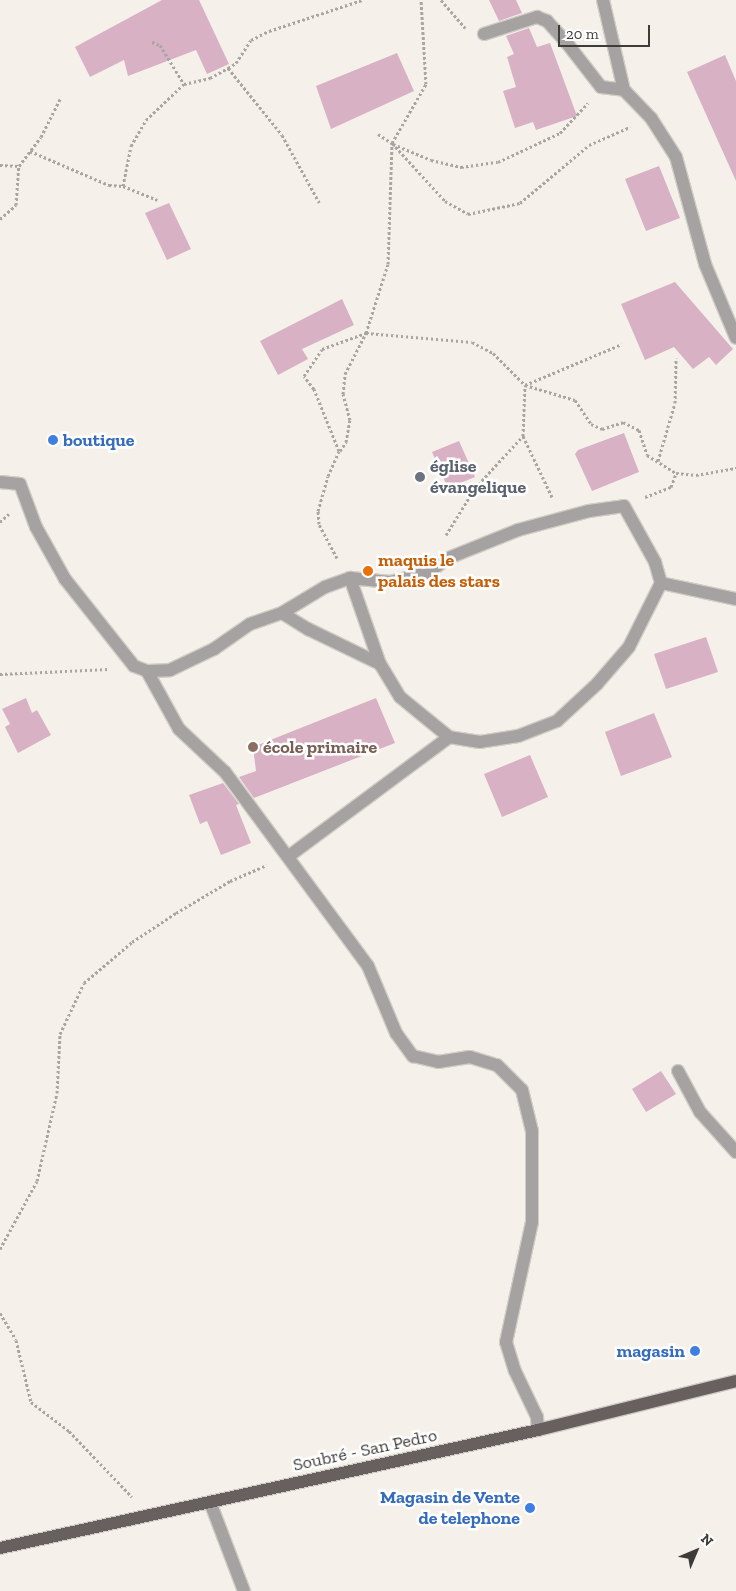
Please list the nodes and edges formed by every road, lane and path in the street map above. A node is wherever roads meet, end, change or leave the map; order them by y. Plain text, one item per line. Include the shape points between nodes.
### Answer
1 (362, 0) edge
2 (421, 0) edge
3 (441, 0) edge
4 (603, 0) edge
5 (484, 34) joint
6 (152, 42) dead end
7 (228, 68) junction
8 (184, 84) junction
9 (601, 87) junction
10 (624, 90) junction
11 (61, 98) dead end
12 (651, 118) junction
13 (378, 134) dead end
14 (392, 143) junction
15 (30, 151) junction
16 (0, 165) edge
17 (19, 166) junction
18 (123, 186) junction
19 (157, 200) dead end
20 (319, 202) dead end
21 (0, 219) edge
22 (366, 333) junction
23 (736, 338) edge
24 (622, 344) dead end
25 (676, 358) dead end
26 (525, 385) junction
27 (523, 436) junction
28 (339, 451) junction
29 (658, 461) junction
30 (736, 468) edge
31 (731, 471) junction
32 (676, 473) junction
33 (736, 473) edge
34 (0, 482) edge
35 (624, 506) junction
36 (554, 522) junction
37 (446, 559) junction
38 (350, 578) junction
39 (661, 583) junction
40 (736, 599) edge
41 (282, 613) junction
42 (380, 664) junction
43 (134, 666) junction
44 (147, 671) junction
45 (0, 674) edge
46 (449, 737) junction
47 (289, 856) junction
48 (678, 1071) dead end
49 (736, 1152) edge
50 (0, 1249) edge
51 (0, 1313) edge
52 (736, 1381) edge
53 (538, 1430) junction
54 (210, 1502) junction
55 (148, 1513) junction
56 (0, 1548) edge
57 (244, 1591) edge

1 - 7 path via 251,40
2 - 14 path via 426,84
3 - 5 path via 457,21 472,33
4 - 10 street
5 - 9 street via 537,17 547,22 566,42
6 - 8 path via 160,45
7 - 8 path via 210,78
7 - 20 path via 282,135
8 - 18 path via 146,120 131,146
9 - 10 street
9 - 14 path via 576,120 560,133 498,162 461,167 431,160
10 - 12 street
11 - 15 path
12 - 14 path via 589,145 520,203 468,214 445,201
12 - 23 street via 676,157 705,264
13 - 14 path
14 - 22 path via 388,264
15 - 17 path
15 - 18 path via 109,185
16 - 17 path
17 - 21 path via 16,205
18 - 19 path
22 - 26 path via 472,342 493,353
22 - 28 path via 345,374 342,394 350,420 346,442
22 - 28 path via 322,349 304,376 314,390
24 - 26 path
25 - 29 path via 675,403
26 - 27 path
26 - 29 path via 575,400 590,424 602,429 623,422 639,430 647,454
27 - 36 path via 561,518
27 - 37 path via 464,503 445,536
28 - 38 path via 318,512 319,524
29 - 32 path
30 - 31 path
31 - 32 path
31 - 33 path
32 - 35 path via 671,488
34 - 43 street via 20,484 36,527 65,579
35 - 36 street
35 - 39 street via 655,562
36 - 37 street via 518,530
37 - 38 street via 430,572 390,582
38 - 41 street via 325,588
38 - 42 street
39 - 40 street
39 - 46 street via 630,647 597,684 557,720 518,736 480,742
41 - 42 street via 308,630
41 - 44 street via 250,624 214,649 170,670
42 - 46 street via 400,697
43 - 44 street
43 - 45 path
44 - 47 street via 179,729 225,772
46 - 47 street
47 - 50 path via 230,881 176,913 132,942 84,983 60,1034 58,1093 37,1181
47 - 53 street via 334,923 368,966 396,1033 413,1056 438,1062 470,1057 497,1065 522,1090 532,1131 532,1222 506,1342 515,1371 537,1417
48 - 49 street via 700,1112
51 - 55 path via 19,1349 31,1402 69,1432
52 - 53 main road, Soubré - San Pedro
53 - 54 main road, Soubré - San Pedro
54 - 55 main road, Soubré - San Pedro
54 - 57 street
55 - 56 main road, Soubré - San Pedro

